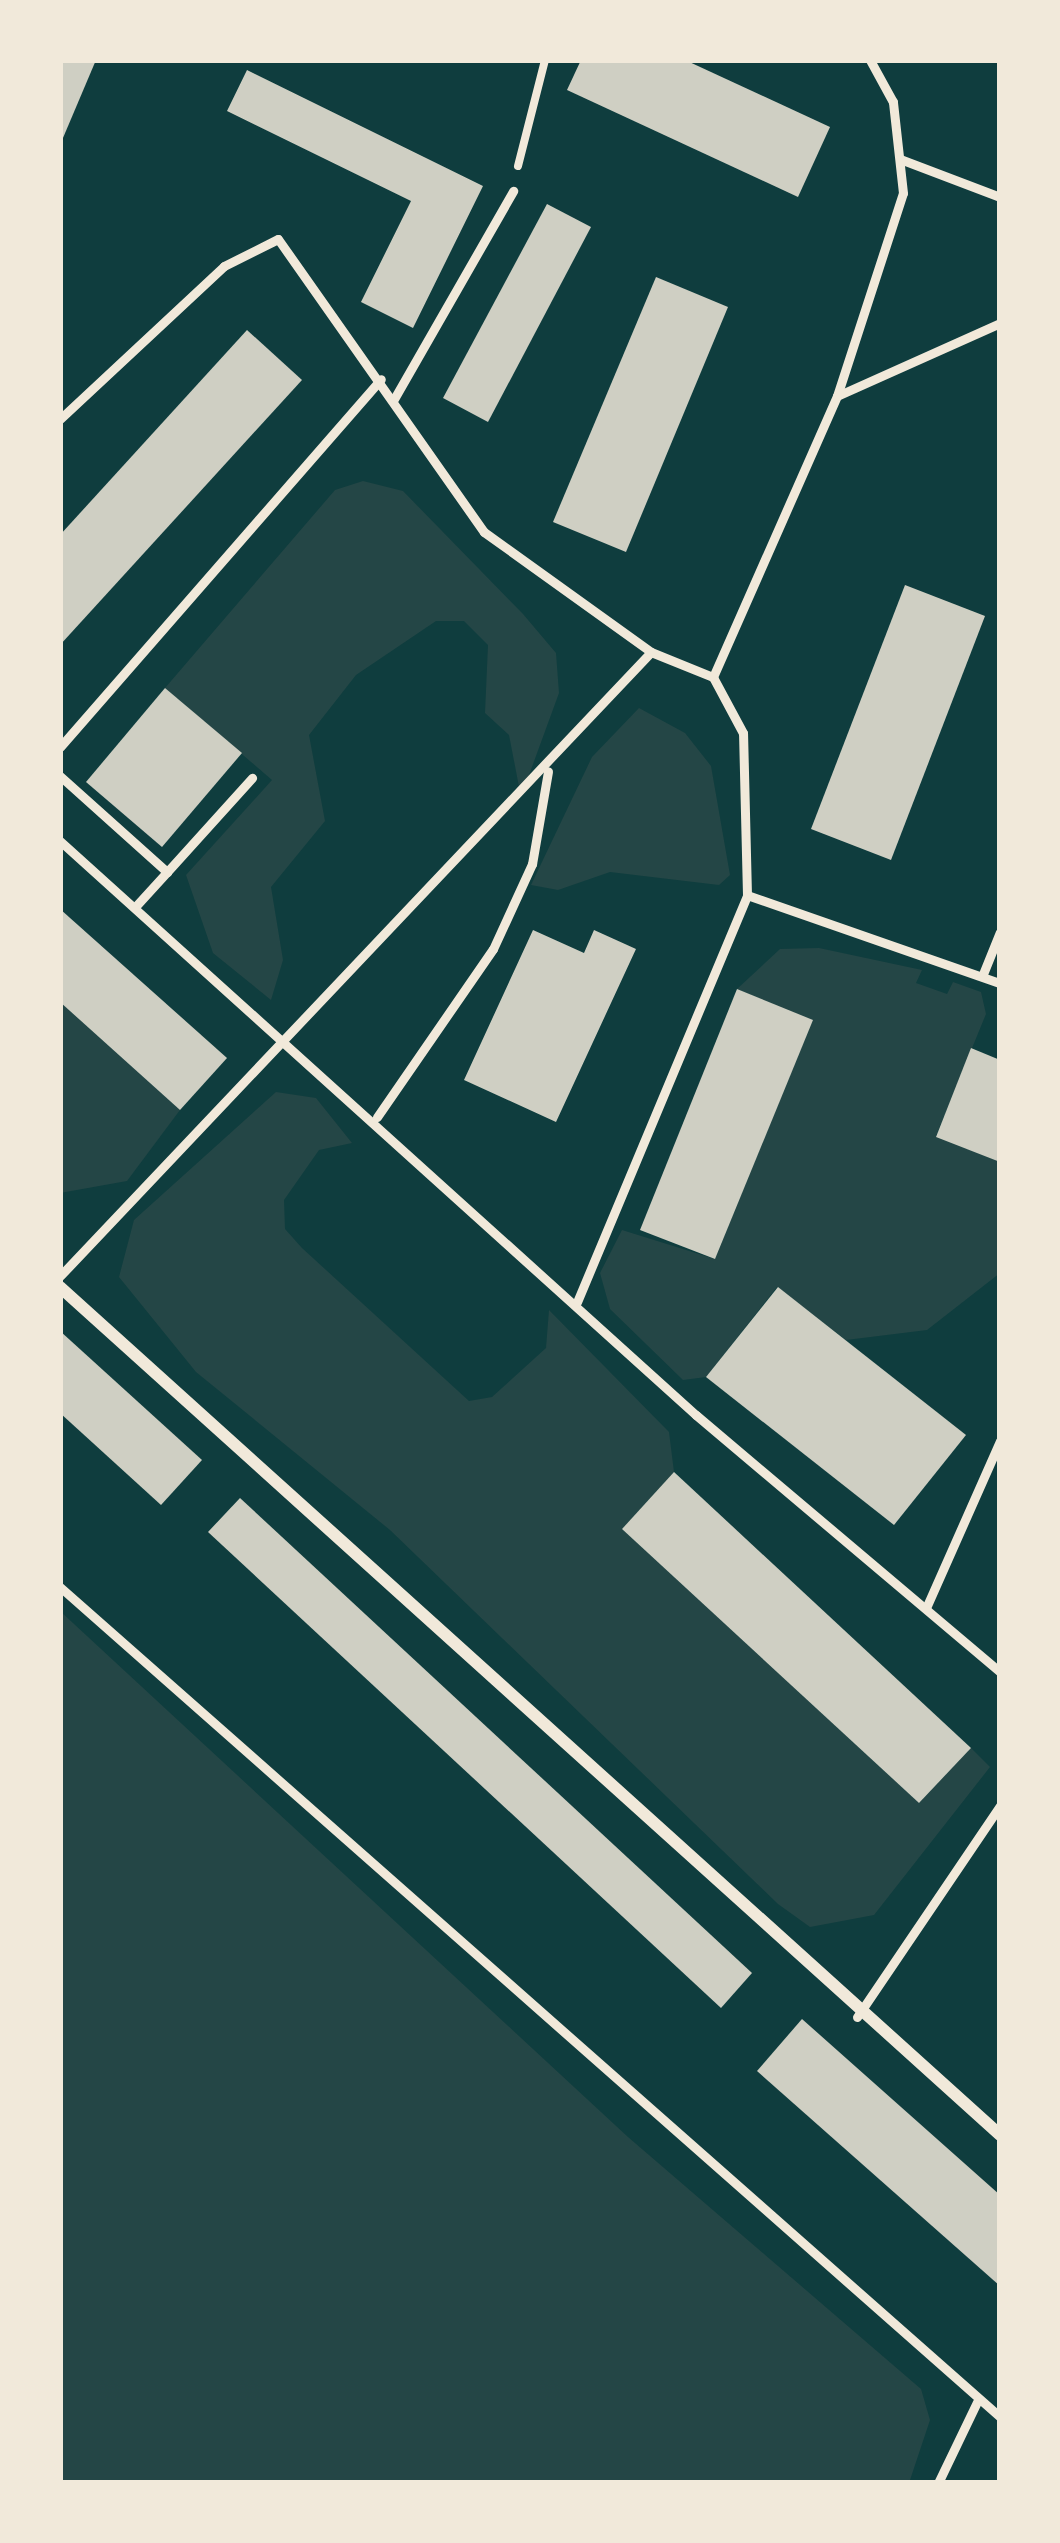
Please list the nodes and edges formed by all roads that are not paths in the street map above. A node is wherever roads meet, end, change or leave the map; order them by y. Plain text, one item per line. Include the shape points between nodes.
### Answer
1 (870, 60) edge
2 (885, 65) edge
3 (900, 159) junction
4 (513, 191) road end
5 (1000, 197) edge
6 (1000, 322) edge
7 (381, 379) junction
8 (837, 396) junction
9 (394, 399) junction
10 (60, 419) edge
11 (651, 652) junction
12 (713, 676) junction
13 (60, 747) edge
14 (549, 766) junction
15 (60, 776) edge
16 (252, 778) dead end
17 (60, 841) edge
18 (166, 872) junction
19 (747, 895) junction
20 (135, 907) junction
21 (1000, 932) edge
22 (983, 974) junction
23 (1000, 983) edge
24 (290, 1044) junction
25 (377, 1117) junction
26 (60, 1276) edge
27 (60, 1286) edge
28 (578, 1302) junction
29 (1000, 1442) edge
30 (60, 1587) edge
31 (926, 1608) junction
32 (1000, 1672) edge
33 (1000, 1805) edge
34 (857, 2017) junction
35 (1000, 2135) edge
36 (977, 2402) junction
37 (1000, 2417) edge
38 (938, 2483) edge

1 - 2 lane
2 - 3 lane
3 - 5 lane
3 - 8 lane via 903,194
4 - 9 lane
6 - 8 lane
7 - 9 lane
7 - 10 lane via 278,239 224,266
7 - 13 lane
8 - 12 lane
9 - 11 lane via 484,532
11 - 12 lane
11 - 14 lane
12 - 19 lane via 743,733
14 - 24 lane
14 - 25 lane via 532,864 493,949
15 - 18 lane
16 - 18 lane
17 - 20 lane
18 - 20 lane
19 - 22 lane
19 - 28 lane
20 - 24 lane
21 - 22 lane
22 - 23 lane
24 - 25 lane
24 - 26 lane
25 - 28 lane
27 - 34 street
28 - 31 lane
29 - 31 lane
30 - 36 lane
31 - 32 lane
33 - 34 lane
34 - 35 street
36 - 37 lane
36 - 38 lane

